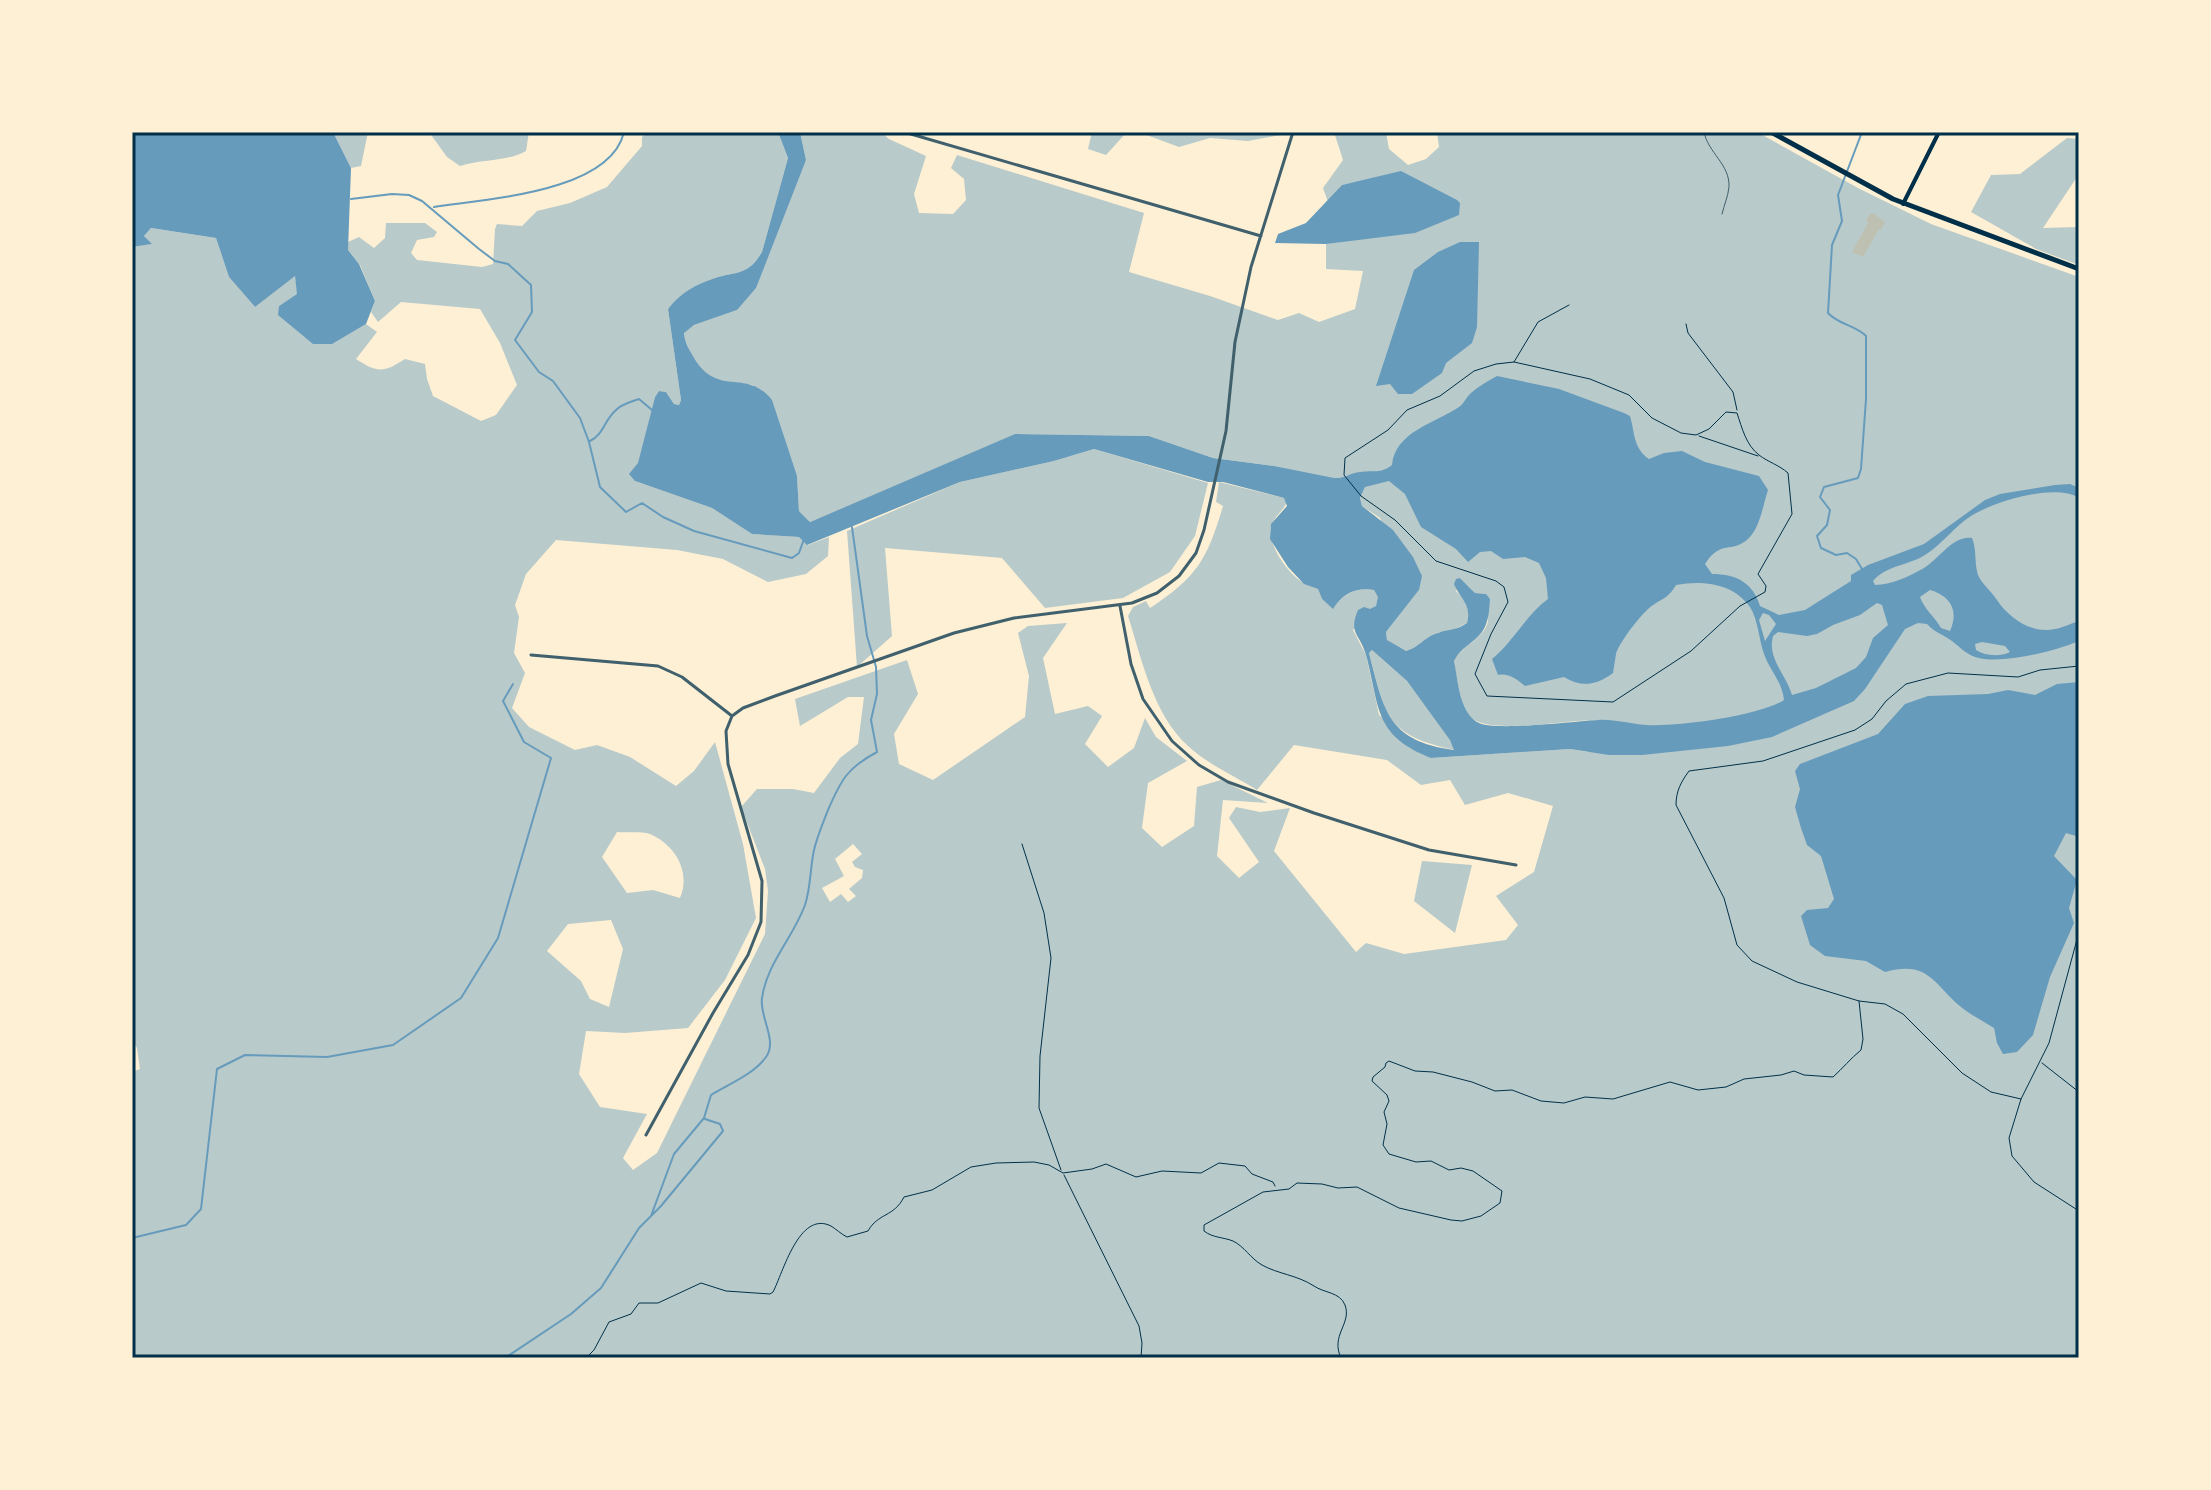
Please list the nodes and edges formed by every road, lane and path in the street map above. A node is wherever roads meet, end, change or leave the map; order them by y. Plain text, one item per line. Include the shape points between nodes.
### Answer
1 (904, 132) edge
2 (1293, 132) edge
3 (1704, 132) edge
4 (1771, 132) edge
5 (1939, 132) edge
6 (1903, 204) junction
7 (1722, 214) dead end
8 (1261, 236) junction
9 (2079, 269) edge
10 (1569, 305) dead end
11 (1686, 324) dead end
12 (1514, 362) junction
13 (1737, 413) junction
14 (1696, 435) junction
15 (1761, 457) junction
16 (1120, 606) junction
17 (531, 655) dead end
18 (2079, 666) edge
19 (732, 716) junction
20 (1022, 844) dead end
21 (1516, 865) dead end
22 (2079, 932) edge
23 (1859, 1001) junction
24 (2040, 1062) junction
25 (2079, 1092) edge
26 (2021, 1099) junction
27 (646, 1135) dead end
28 (1063, 1173) junction
29 (1276, 1189) junction
30 (2079, 1211) edge
31 (586, 1358) edge
32 (1141, 1358) edge
33 (1341, 1358) edge

1 - 8 street
2 - 8 street
3 - 7 lane via 1729,178
4 - 6 main road
5 - 6 main road
6 - 9 main road
8 - 16 street via 1235,342 1221,455 1201,540 1188,565 1157,593
10 - 12 path via 1538,322
11 - 13 path via 1733,392
12 - 14 path via 1590,379 1629,395 1664,426
12 - 15 path via 1474,371 1440,396 1407,410 1388,430 1345,458 1345,477 1361,496 1395,520 1436,561 1504,587 1508,602 1475,674 1487,696 1613,702 1691,651 1740,606 1765,592 1758,574 1792,514 1788,473
13 - 14 path via 1726,412
13 - 15 path via 1747,442
14 - 15 path
16 - 19 street via 984,625 753,704
16 - 21 street via 1143,699 1172,741 1199,765 1238,786 1429,850
17 - 19 street via 658,666 682,677
18 - 23 path via 2018,677 1948,673 1906,684 1855,730 1763,761 1689,771 1681,782 1676,805 1724,898 1737,945 1752,961 1797,982
19 - 27 street via 725,739 728,764 762,881 761,922 748,955
20 - 28 path via 1044,913 1051,958 1039,1108
22 - 24 path
23 - 26 path via 1885,1004 1903,1014 1962,1073 1991,1092
23 - 29 path via 1861,1050 1833,1077 1794,1071 1698,1090 1670,1082 1622,1097 1564,1103 1495,1091 1389,1061 1372,1081 1389,1101 1384,1112 1385,1149 1407,1160 1473,1171 1497,1186 1502,1191 1500,1203 1471,1219 1451,1220 1399,1208 1357,1187 1297,1183
24 - 25 path
24 - 26 path
26 - 30 path via 2009,1138 2012,1156 2034,1182
28 - 29 path via 1106,1164 1136,1177 1162,1171 1201,1173 1219,1163 1245,1166
28 - 31 path via 1034,1162 971,1167 932,1190 904,1197 895,1212 874,1220 868,1231 847,1237 830,1225 804,1230 770,1294 701,1283 658,1303 639,1303 631,1314 609,1322
28 - 32 path via 1139,1326
29 - 33 path via 1211,1219 1204,1231 1243,1246 1262,1265 1339,1297 1346,1314 1337,1341

